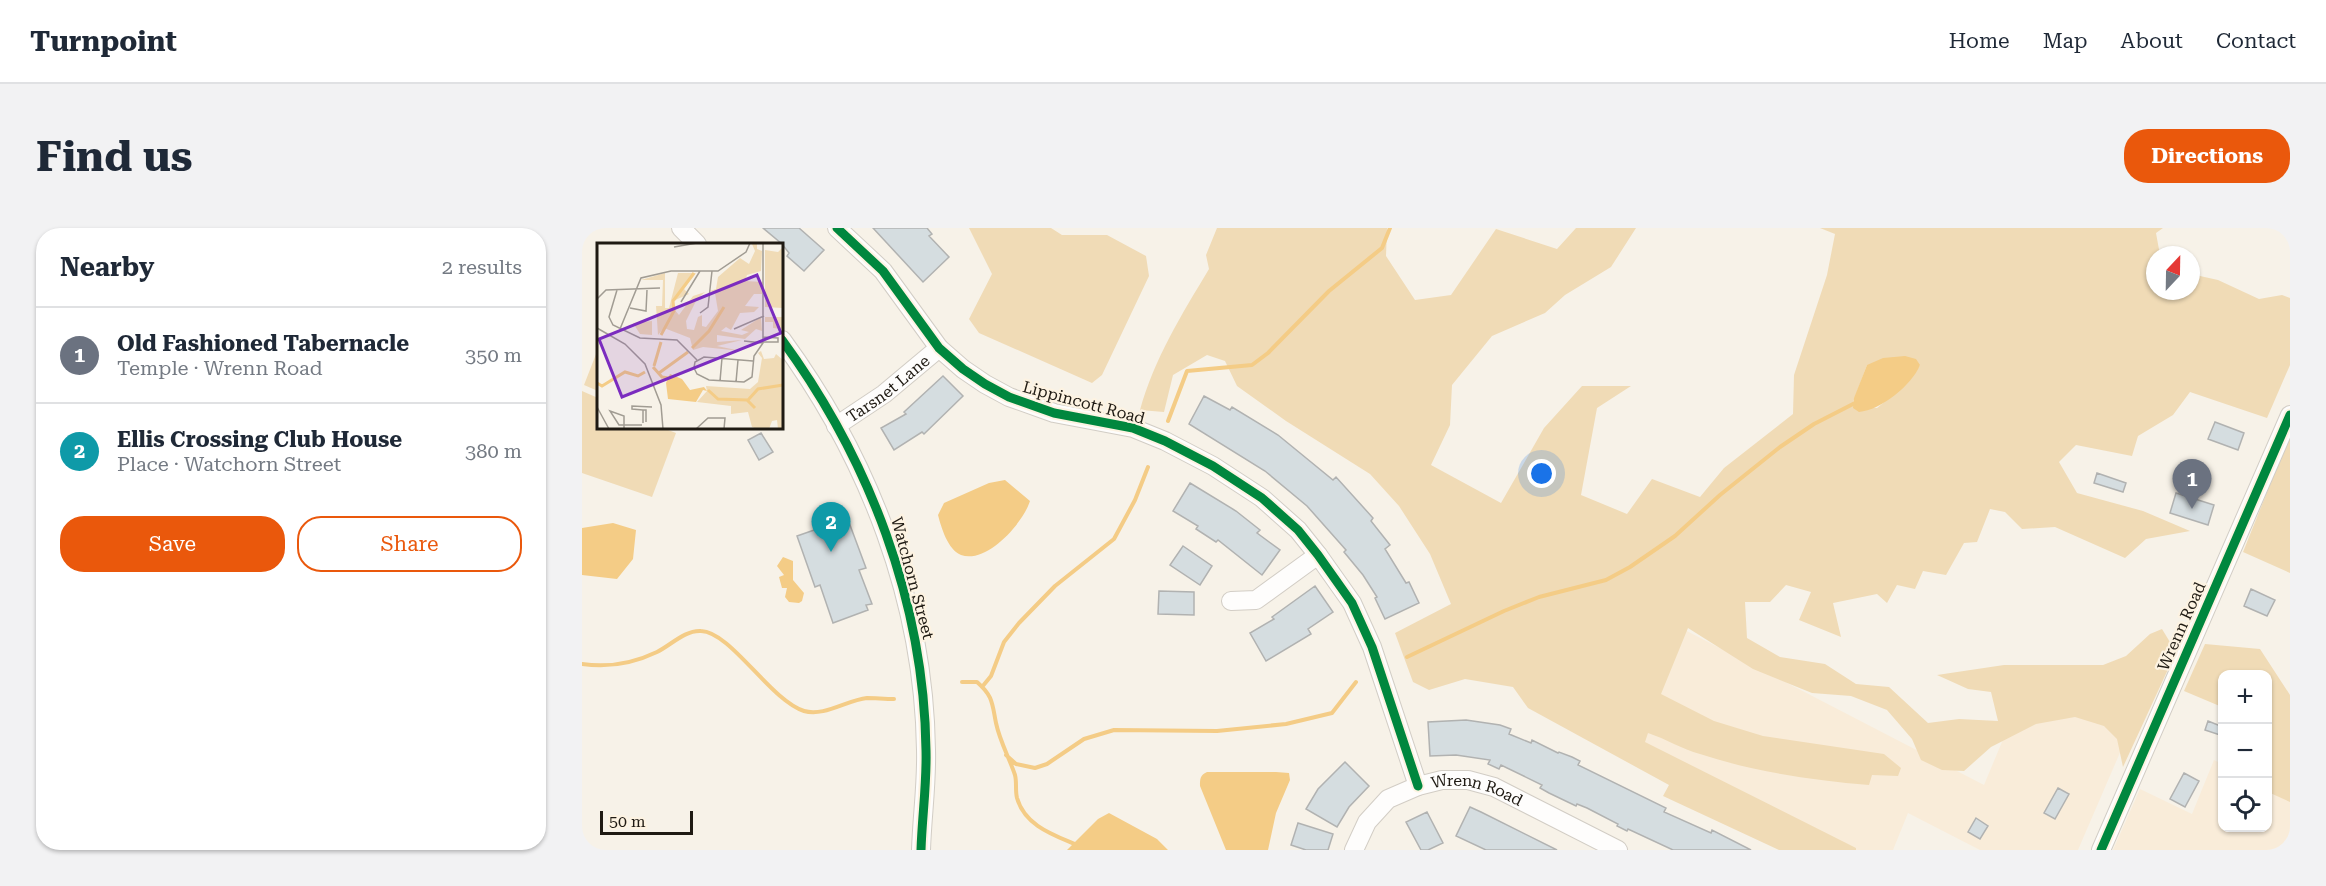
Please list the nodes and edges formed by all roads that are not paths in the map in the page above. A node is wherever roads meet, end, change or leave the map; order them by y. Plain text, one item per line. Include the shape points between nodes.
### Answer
1 (681, 228) edge
2 (837, 228) edge
3 (696, 243) edge
4 (783, 341) edge
5 (939, 348) junction
6 (2290, 415) edge
7 (836, 426) junction
8 (1318, 555) junction
9 (1231, 602) dead end
10 (1418, 786) junction
11 (921, 850) edge
12 (1354, 850) edge
13 (1618, 850) edge
14 (2101, 850) edge

1 - 3 street
2 - 5 street, Lippincott Road via 883,272
4 - 7 street, Watchorn Street
5 - 7 street, Tarsnet Lane via 884,394
5 - 8 street, Lippincott Road via 963,369 1009,397 1054,413 1133,428 1213,466 1262,498 1298,530
6 - 14 street, Wrenn Road
7 - 11 street, Watchorn Street via 880,513 914,630 926,751
8 - 9 street via 1256,600
8 - 10 street, Lippincott Road via 1352,603 1372,647
10 - 12 street, Wrenn Road via 1388,799 1366,822
10 - 13 street, Wrenn Road via 1442,780 1468,780 1494,787

